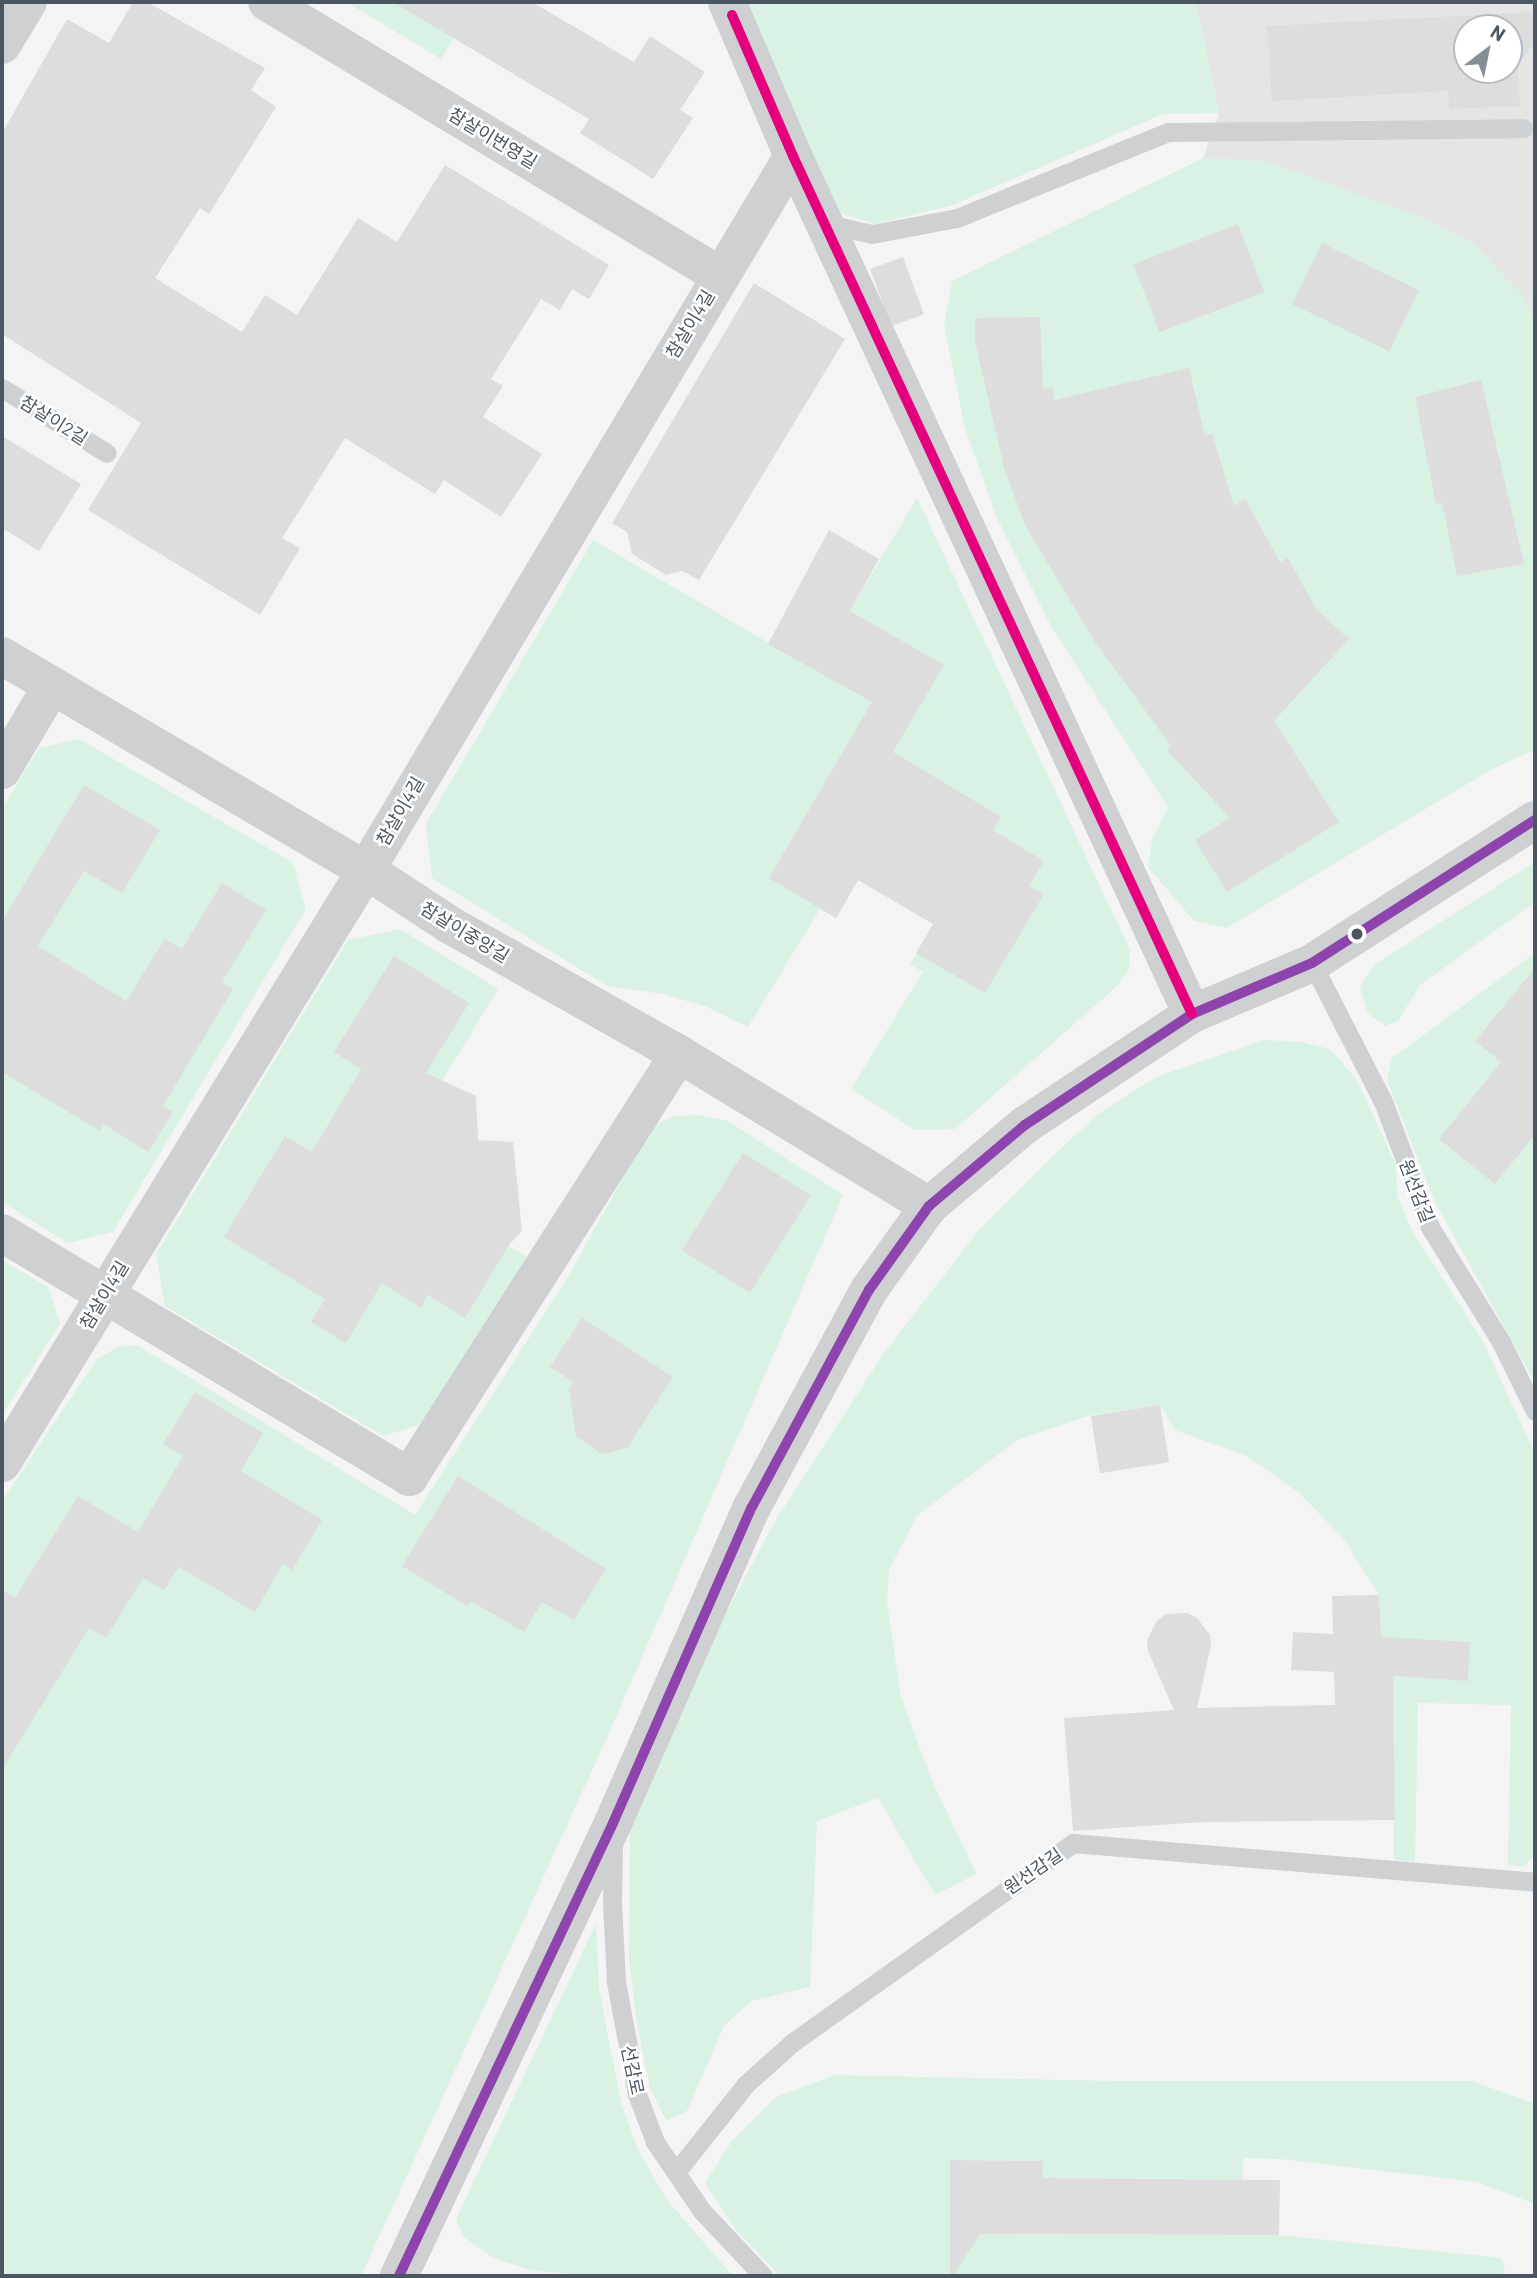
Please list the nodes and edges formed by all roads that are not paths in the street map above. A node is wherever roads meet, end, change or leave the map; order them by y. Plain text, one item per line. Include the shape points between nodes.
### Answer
1 (28, 2) edge
2 (267, 2) edge
3 (727, 2) edge
4 (2, 45) edge
5 (1523, 128) dead end
6 (793, 156) junction
7 (824, 223) junction
8 (719, 275) junction
9 (2, 388) edge
10 (107, 453) dead end
11 (2, 656) edge
12 (51, 687) junction
13 (2, 770) edge
14 (1535, 820) edge
15 (366, 870) junction
16 (1312, 963) junction
17 (1192, 1014) junction
18 (679, 1054) junction
19 (929, 1206) junction
20 (2, 1233) edge
21 (104, 1296) junction
22 (1535, 1411) edge
23 (2, 1463) edge
24 (613, 1823) junction
25 (1535, 1882) edge
26 (676, 2172) junction
27 (399, 2276) edge
28 (763, 2276) edge

1 - 4 street
2 - 8 street, 참살이번영길
3 - 6 street
5 - 7 lane via 1168,132 957,218 872,234
6 - 7 street
6 - 8 street, 참살이4길
7 - 17 street
8 - 15 street, 참살이4길
9 - 10 lane, 참살이2길
11 - 12 street, 참살이중앙길
12 - 13 street
12 - 15 street, 참살이중앙길
14 - 16 street, 선감로
15 - 18 street, 참살이중앙길 via 450,925
15 - 21 street, 참살이4길
16 - 17 street, 선감로
16 - 22 lane, 원선감길 via 1384,1104 1430,1227 1502,1342
17 - 19 street, 선감로 via 1025,1125
18 - 19 street, 참살이중앙길
18 - 21 street via 409,1477
19 - 24 street, 선감로 via 869,1290 752,1507
20 - 21 street
21 - 23 street, 참살이4길
24 - 26 lane, 선감로 via 616,1982 637,2094 655,2142
24 - 27 street, 선감로
25 - 26 lane, 원선감길 via 1073,1843 793,2042 747,2084
26 - 28 lane, 선감로 via 702,2211

